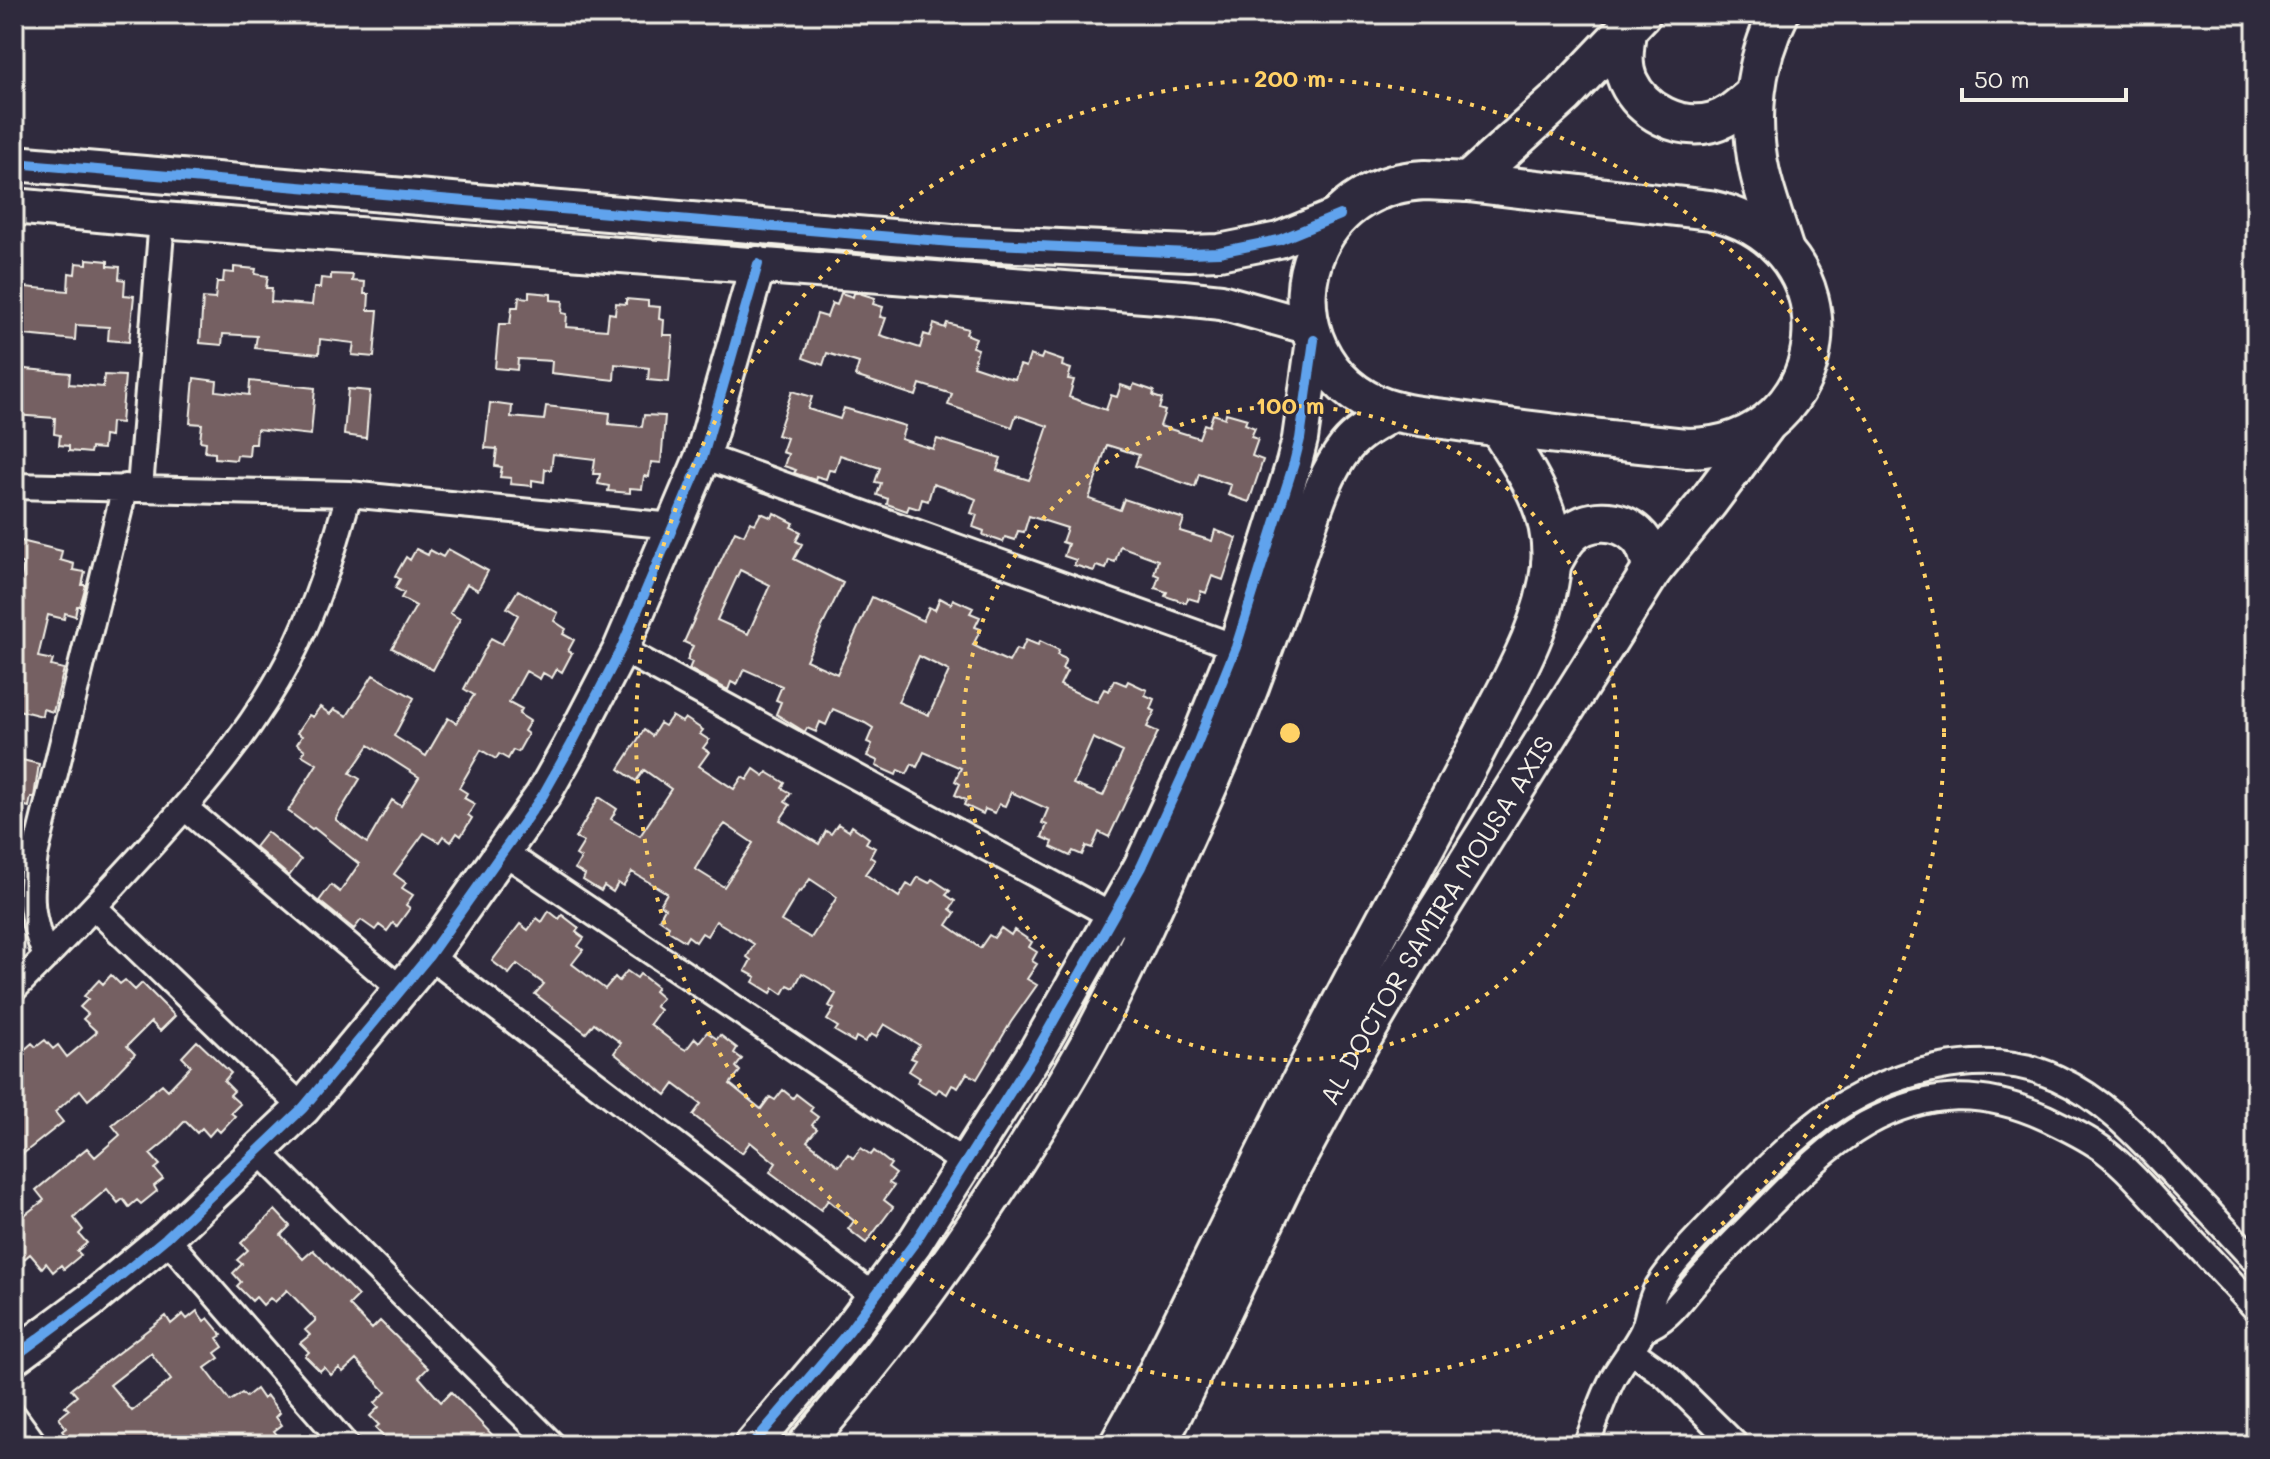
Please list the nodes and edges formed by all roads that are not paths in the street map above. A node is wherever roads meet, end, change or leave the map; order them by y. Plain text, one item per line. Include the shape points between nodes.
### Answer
1 (1779, 14) edge
2 (1634, 22) edge
3 (1755, 94) junction
4 (14, 163) edge
5 (1468, 182) junction
6 (14, 206) edge
7 (1340, 215) junction
8 (162, 220) junction
9 (952, 242) junction
10 (1784, 251) junction
11 (758, 264) junction
12 (948, 280) junction
13 (1312, 334) junction
14 (1395, 412) junction
15 (1766, 424) junction
16 (1499, 428) junction
17 (703, 456) junction
18 (14, 486) edge
19 (132, 488) junction
20 (349, 494) junction
21 (673, 526) junction
22 (1551, 564) junction
23 (1652, 570) junction
24 (1236, 647) junction
25 (621, 649) junction
26 (185, 808) junction
27 (502, 851) junction
28 (94, 907) junction
29 (1113, 916) junction
30 (1143, 933) junction
31 (429, 956) junction
32 (46, 957) junction
33 (14, 989) edge
34 (402, 990) junction
35 (303, 1108) junction
36 (258, 1151) junction
37 (966, 1164) junction
38 (1743, 1191) junction
39 (1764, 1212) junction
40 (166, 1238) junction
41 (2256, 1262) edge
42 (874, 1296) junction
43 (2256, 1309) edge
44 (1644, 1329) junction
45 (1630, 1350) junction
46 (14, 1357) edge
47 (14, 1416) edge
48 (774, 1438) edge
49 (35, 1445) edge
50 (346, 1445) edge
51 (553, 1445) edge
52 (805, 1445) edge
53 (1119, 1445) edge
54 (1155, 1445) edge
55 (1586, 1445) edge
56 (1736, 1445) edge

1 - 3 main road
2 - 3 main road via 1623,56 1628,81 1642,102 1663,117 1687,124 1712,122
2 - 5 main road
3 - 10 main road via 1760,170
4 - 9 street
5 - 7 main road via 1388,185
5 - 10 main road via 1727,214 1759,228
6 - 8 street
7 - 9 street via 1279,240 1219,252
7 - 13 main road via 1321,239 1310,267 1306,297
8 - 11 street
8 - 19 street
9 - 12 street
10 - 15 main road via 1805,285 1812,343 1801,381
11 - 12 street
11 - 17 street
12 - 13 street via 1221,302 1280,317
13 - 14 main road via 1346,386
13 - 24 street via 1300,439
14 - 16 main road
14 - 30 street via 1348,445 1324,485 1246,700
15 - 16 main road via 1704,448
15 - 23 main road, AL DOCTOR SAMIRA MOUSA AXIS
16 - 22 main road, AL DOCTOR SAMIRA MOUSA AXIS via 1541,500 1549,524
17 - 21 street
17 - 24 street
18 - 19 street
19 - 20 street
19 - 32 street via 35,855 31,907
20 - 21 street
20 - 26 street via 327,573 290,658 241,738
21 - 25 street
22 - 23 main road via 1568,537 1584,525 1604,521 1639,536
22 - 53 main road, AL DOCTOR SAMIRA MOUSA AXIS via 1544,601 1508,687 1302,1079
23 - 54 main road, AL DOCTOR SAMIRA MOUSA AXIS via 1352,1055
24 - 29 street via 1172,802
25 - 27 street via 543,795
25 - 29 street
26 - 28 street
26 - 34 street
27 - 31 street
27 - 37 street
28 - 32 street
28 - 35 street
29 - 30 street
29 - 37 street
30 - 52 street via 1072,1071 1001,1187 846,1398
31 - 34 street
31 - 42 street
32 - 33 street
34 - 35 street
35 - 36 street
36 - 40 street
36 - 51 street
37 - 42 street
38 - 39 street
38 - 41 street via 1825,1116 1881,1086 1920,1071 1967,1063 2014,1065 2054,1076 2092,1095
38 - 44 street via 1658,1287
39 - 43 street via 1841,1141 1887,1113 1938,1097 1994,1100 2038,1114 2105,1151
39 - 44 street via 1667,1317
40 - 46 street
40 - 50 street
42 - 48 street
44 - 45 street
45 - 55 street
45 - 56 street via 1666,1376
47 - 49 street

